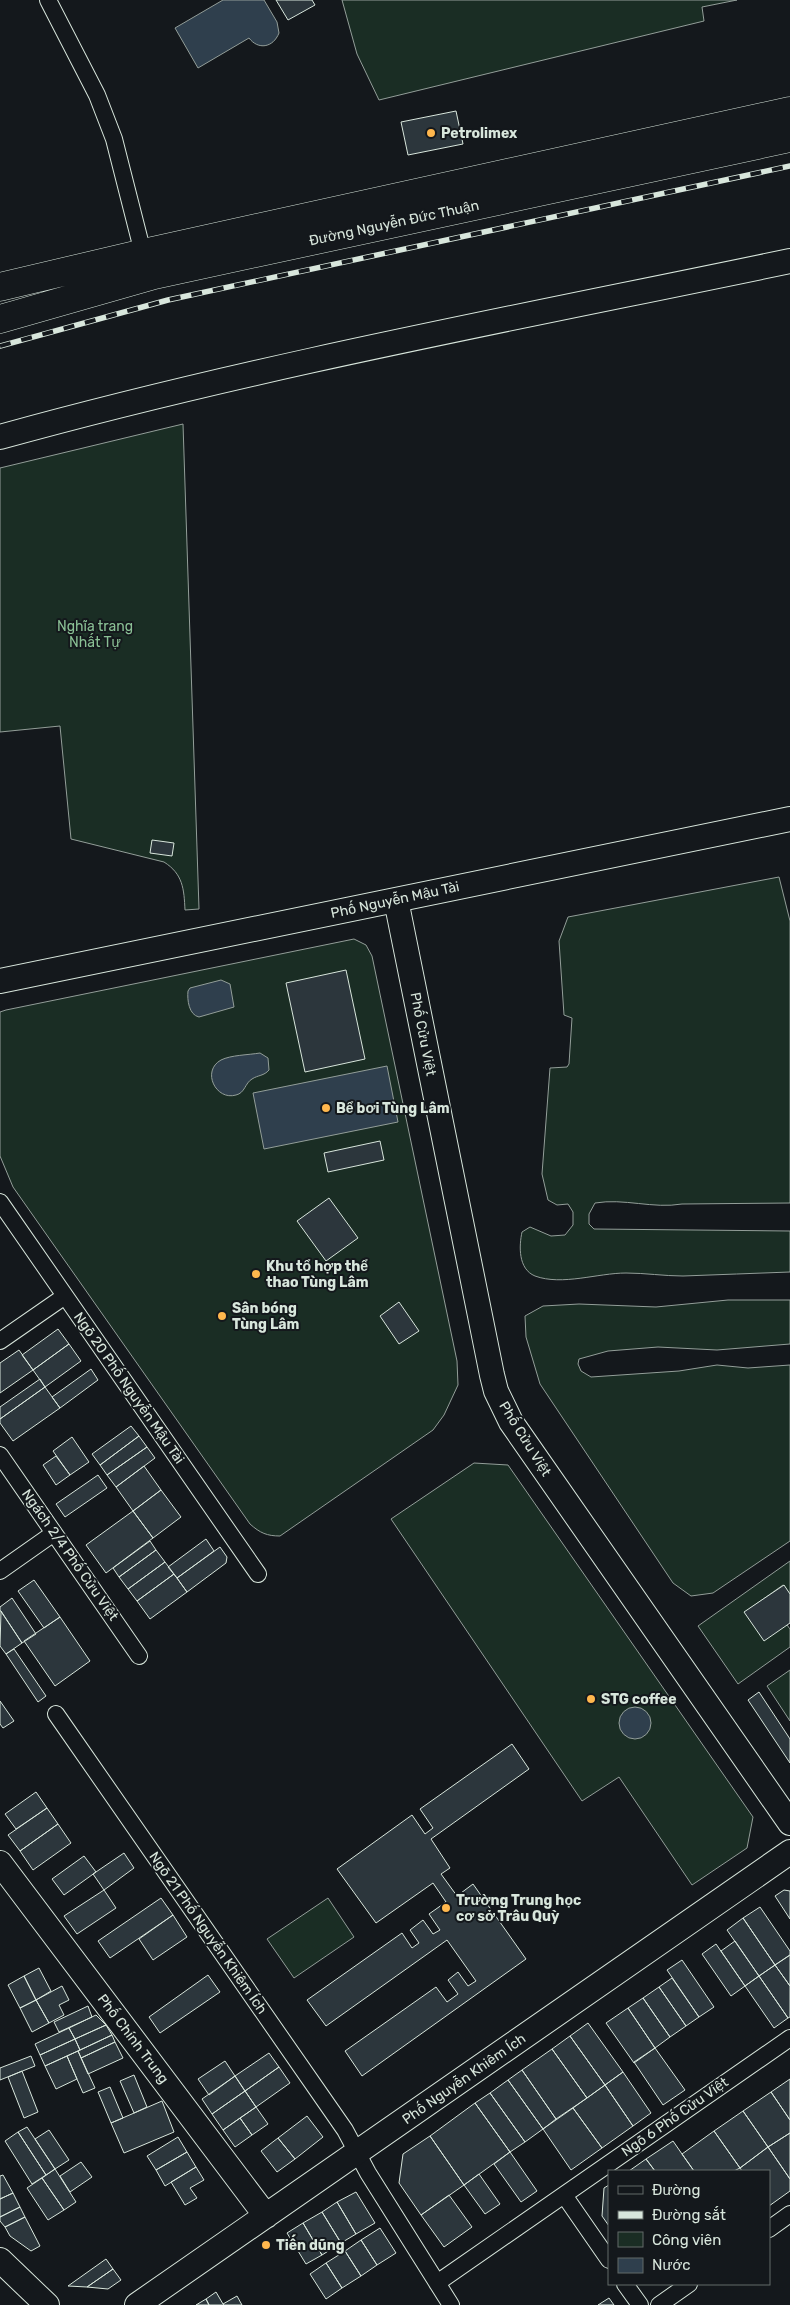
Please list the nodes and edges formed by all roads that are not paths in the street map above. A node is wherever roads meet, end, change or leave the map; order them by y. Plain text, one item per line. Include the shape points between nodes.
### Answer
1 (48, 0) edge
2 (790, 112) edge
3 (790, 138) edge
4 (461, 196) junction
5 (143, 254) junction
6 (790, 261) edge
7 (0, 287) edge
8 (0, 319) edge
9 (0, 437) edge
10 (790, 819) edge
11 (396, 900) junction
12 (0, 981) edge
13 (0, 1202) edge
14 (65, 1296) junction
15 (0, 1341) edge
16 (0, 1455) edge
17 (54, 1533) junction
18 (0, 1571) edge
19 (258, 1574) dead end
20 (139, 1656) dead end
21 (56, 1714) dead end
22 (790, 1824) edge
23 (790, 1852) edge
24 (0, 1863) edge
25 (790, 2038) edge
26 (357, 2153) junction
27 (564, 2195) junction
28 (790, 2214) edge
29 (266, 2216) junction
30 (770, 2228) edge
31 (608, 2259) edge
32 (0, 2260) edge
33 (437, 2283) junction
34 (626, 2285) edge
35 (688, 2285) edge
36 (47, 2305) edge
37 (137, 2305) edge
38 (451, 2305) edge
39 (640, 2305) edge
40 (659, 2305) edge

1 - 5 street via 97,95 114,139
2 - 4 highway, Đường Nguyễn Đức Thuận
3 - 4 highway, Đường Nguyễn Đức Thuận
4 - 5 highway, Đường Nguyễn Đức Thuận
4 - 8 highway, Đường Nguyễn Đức Thuận via 154,275
5 - 7 highway, Đường Nguyễn Đức Thuận
6 - 9 street via 282,368 152,397
10 - 11 street, Phố Nguyễn Mậu Tài
11 - 12 street, Phố Nguyễn Mậu Tài
11 - 22 street, Phố Cửu Việt via 492,1375 502,1404 511,1422
13 - 14 street, Ngõ 20 Phố Nguyễn Mậu Tài
14 - 15 street
14 - 19 street, Ngõ 20 Phố Nguyễn Mậu Tài
16 - 17 street, Ngách 2/4 Phố Cửu Việt
17 - 18 street
17 - 20 street, Ngách 2/4 Phố Cửu Việt
21 - 26 street, Ngõ 21 Phố Nguyễn Khiêm Ích via 345,2130
23 - 26 street, Phố Nguyễn Khiêm Ích
24 - 29 street, Phố Chính Trung
25 - 27 street, Ngõ 6 Phố Cửu Việt
26 - 29 street, Phố Nguyễn Khiêm Ích
26 - 33 street, Ngõ 21 Phố Nguyễn Khiêm Ích
27 - 31 street
27 - 33 street, Ngõ 6 Phố Cửu Việt
28 - 30 street
29 - 37 street, Phố Nguyễn Khiêm Ích
32 - 36 street
33 - 38 street, Ngõ 21 Phố Nguyễn Khiêm Ích
34 - 39 street
35 - 40 street

